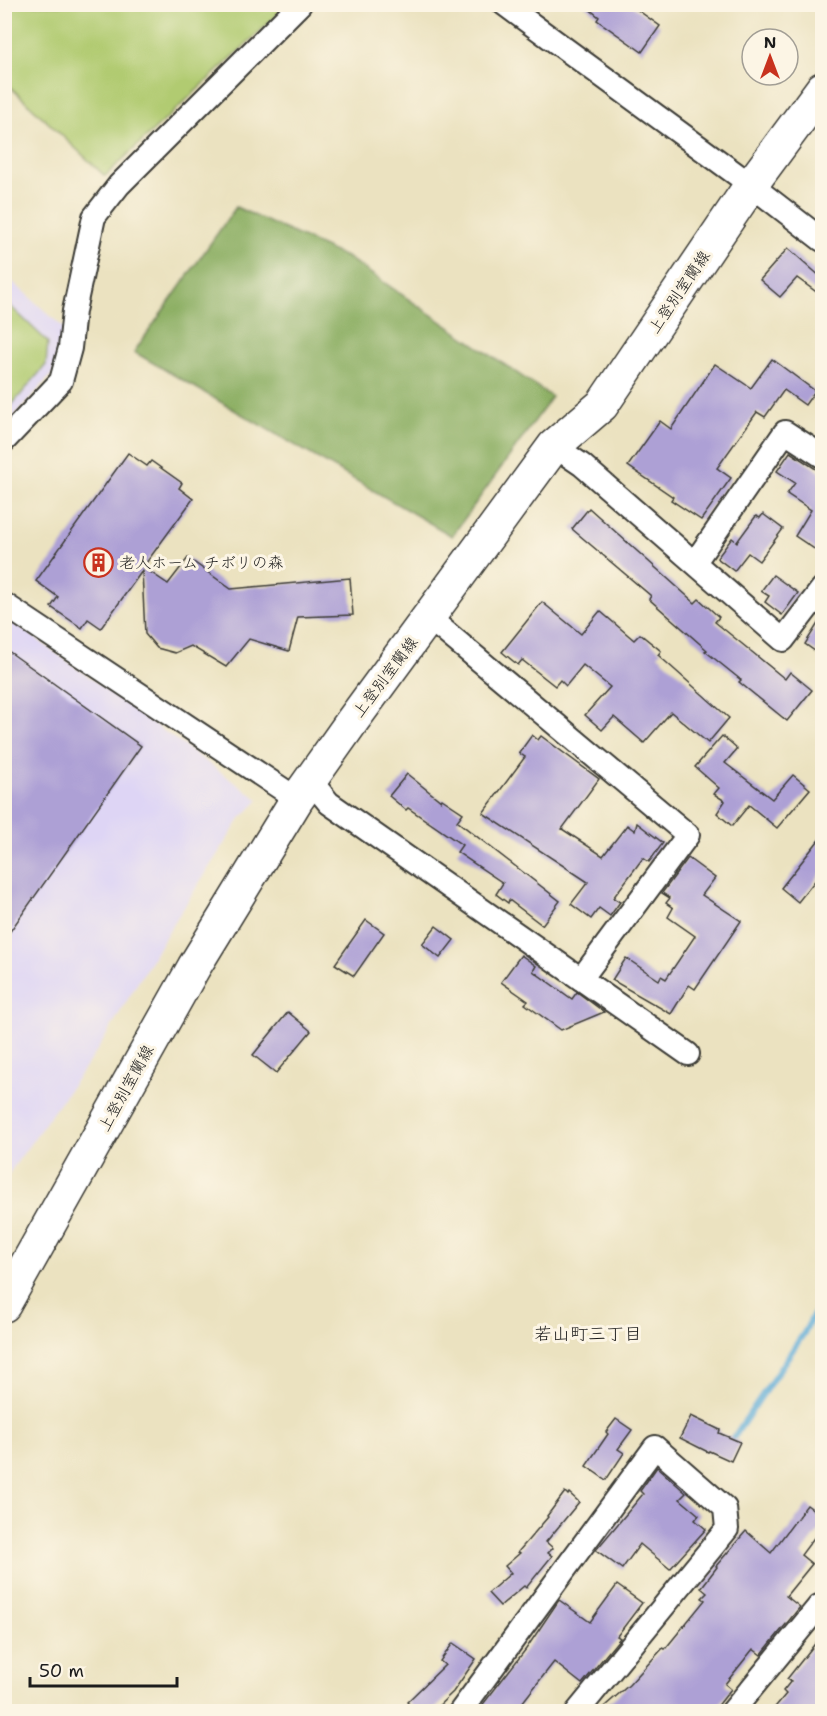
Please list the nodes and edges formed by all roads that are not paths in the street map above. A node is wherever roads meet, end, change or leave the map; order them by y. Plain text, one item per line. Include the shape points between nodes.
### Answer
1 (300, 4) edge
2 (504, 4) edge
3 (822, 89) edge
4 (751, 185) junction
5 (822, 240) edge
6 (4, 441) edge
7 (554, 446) junction
8 (822, 456) edge
9 (694, 562) junction
10 (822, 589) edge
11 (4, 604) edge
12 (429, 618) junction
13 (304, 790) junction
14 (581, 979) junction
15 (688, 1054) dead end
16 (4, 1305) edge
17 (822, 1609) edge
18 (460, 1712) edge
19 (577, 1712) edge
20 (732, 1712) edge

1 - 6 street via 119,185 94,217 61,381
2 - 4 street
3 - 4 main road, 上登別室蘭線
4 - 5 street
4 - 7 main road, 上登別室蘭線 via 602,405
7 - 9 street via 582,465
7 - 12 main road, 上登別室蘭線
8 - 9 street via 785,432
9 - 10 street via 783,640
11 - 13 street
12 - 13 main road, 上登別室蘭線
12 - 14 street via 688,835
13 - 14 street via 329,803
13 - 16 main road, 上登別室蘭線 via 194,967
14 - 15 street
17 - 20 street via 819,1606
18 - 19 street via 655,1447 725,1508 727,1529

